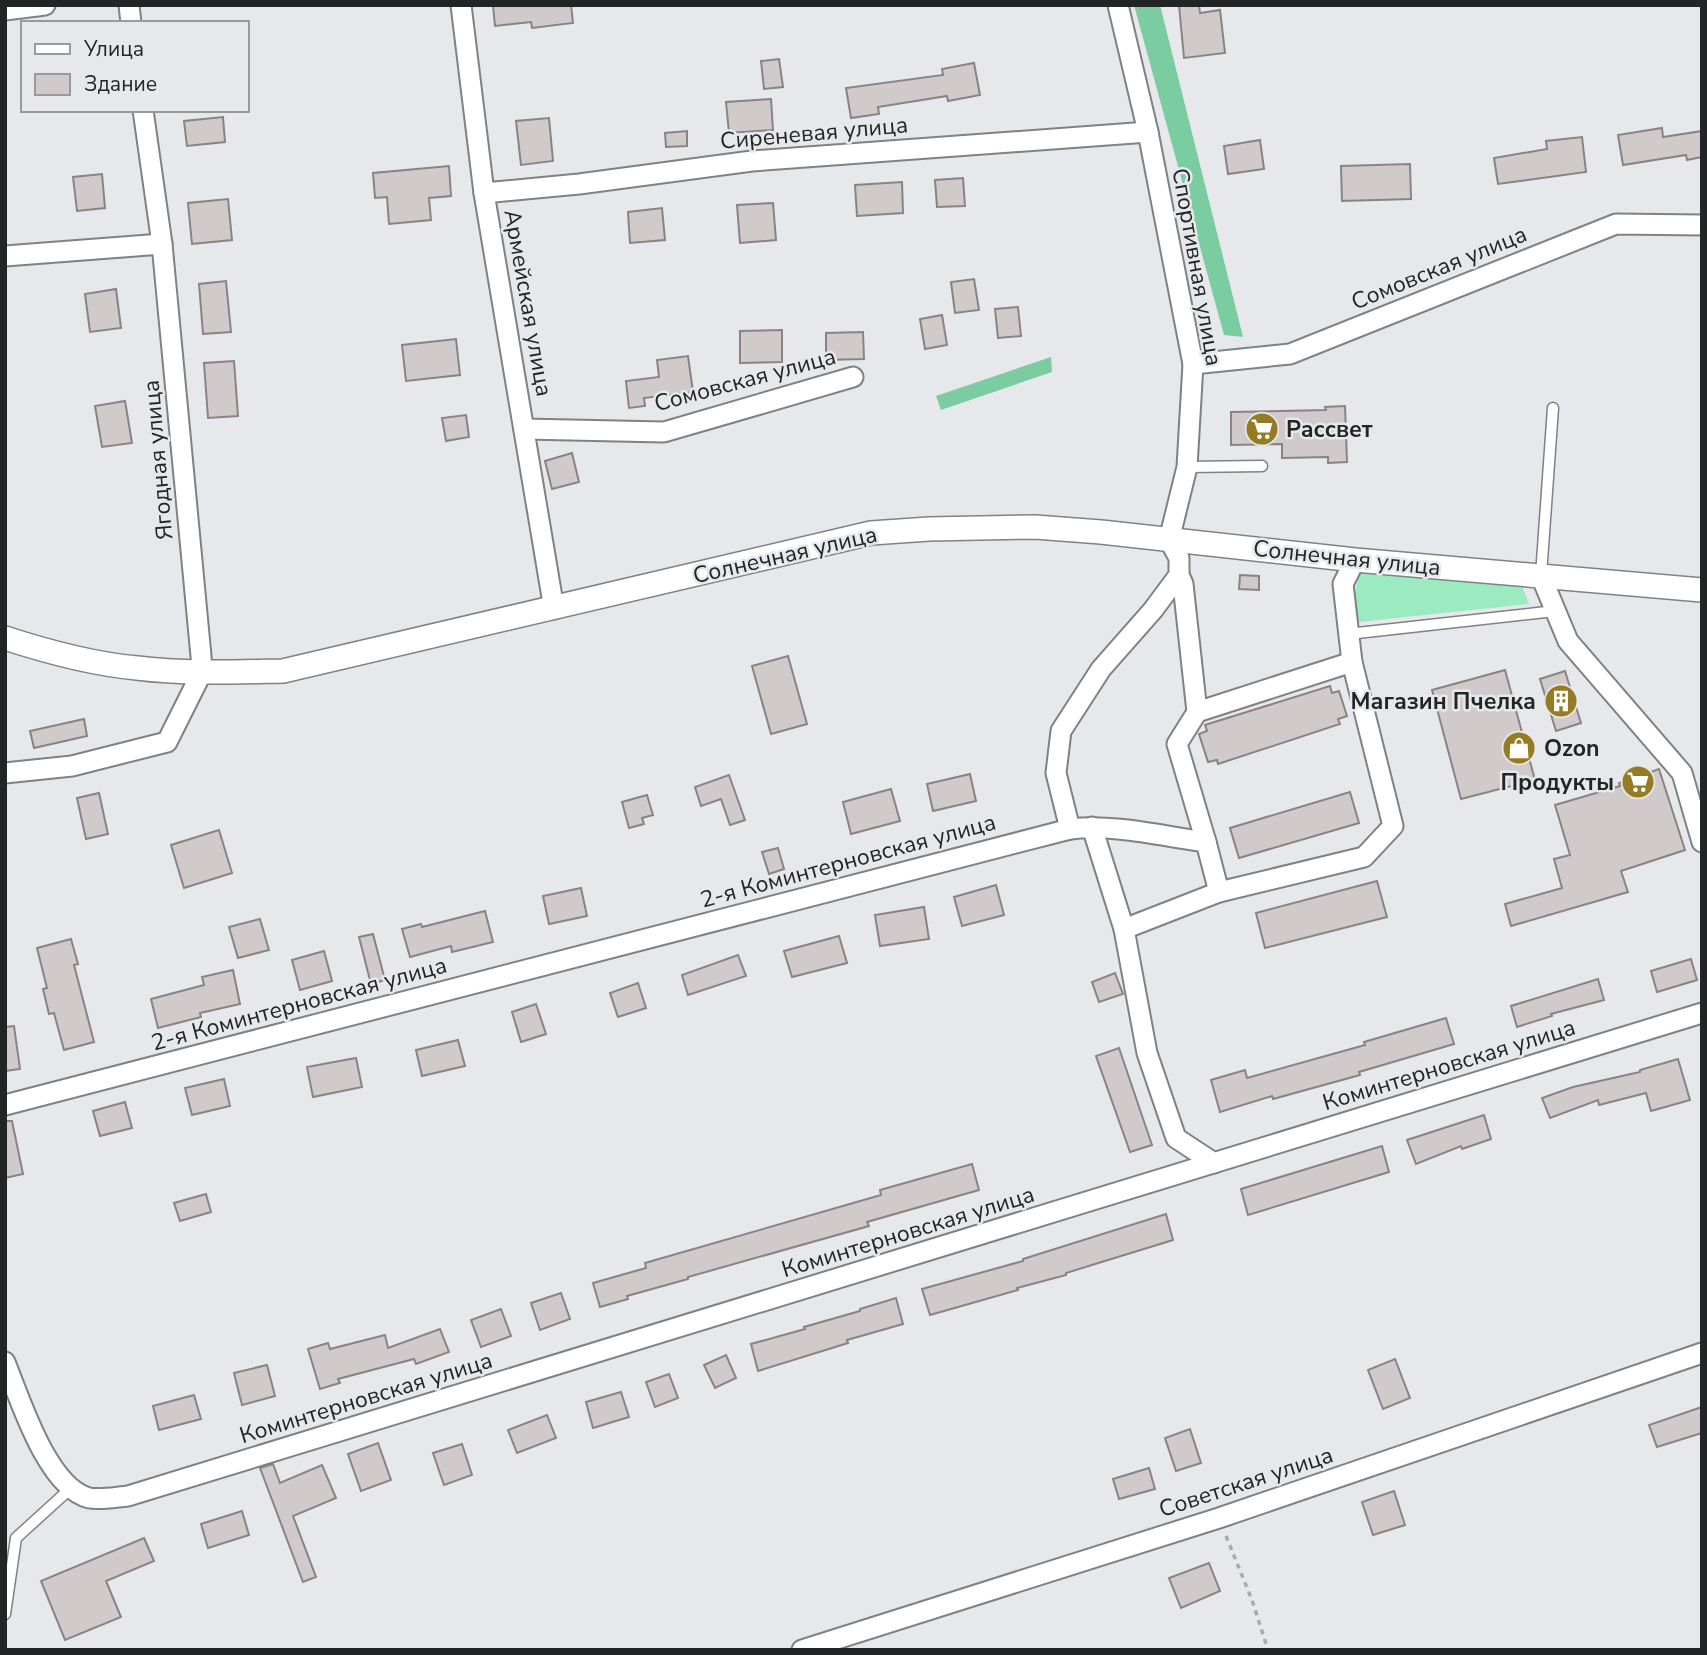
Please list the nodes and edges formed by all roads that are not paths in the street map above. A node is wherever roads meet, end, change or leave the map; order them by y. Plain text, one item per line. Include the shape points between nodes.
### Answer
1 (45, 5) edge
2 (461, 5) edge
3 (1118, 5) edge
4 (5, 10) edge
5 (143, 112) edge
6 (1148, 132) junction
7 (484, 193) junction
8 (1702, 225) edge
9 (162, 244) junction
10 (5, 256) edge
11 (1194, 364) junction
12 (853, 377) dead end
13 (1553, 408) dead end
14 (524, 429) junction
15 (1262, 466) dead end
16 (1187, 467) junction
17 (1168, 540) junction
18 (1355, 560) junction
19 (1179, 575) junction
20 (1541, 576) junction
21 (1702, 590) edge
22 (555, 609) junction
23 (1555, 611) junction
24 (1348, 634) junction
25 (5, 638) edge
26 (1352, 662) junction
27 (202, 673) junction
28 (1197, 712) junction
29 (5, 773) edge
30 (1092, 827) junction
31 (1070, 829) junction
32 (1206, 842) junction
33 (1702, 842) edge
34 (1219, 892) junction
35 (1124, 929) junction
36 (1702, 1013) edge
37 (5, 1105) edge
38 (1214, 1163) junction
39 (1702, 1353) edge
40 (5, 1362) edge
41 (71, 1488) junction
42 (5, 1614) edge
43 (802, 1650) edge

1 - 4 street
2 - 7 street, Армейская улица
3 - 6 street, Спортивная улица
5 - 9 street, Ягодная улица
6 - 7 street, Сиреневая улица via 752,161
6 - 11 street, Спортивная улица
7 - 14 street, Армейская улица
8 - 11 street, Сомовская улица via 1616,224 1290,354
9 - 10 street
9 - 27 street, Ягодная улица
11 - 16 street, Спортивная улица
12 - 14 street, Сомовская улица via 664,432
13 - 20 lane
14 - 22 street, Армейская улица
15 - 16 lane
16 - 17 street, Спортивная улица
17 - 18 street, Солнечная улица
17 - 19 street via 1179,558
17 - 22 street, Солнечная улица via 1035,527 871,533
18 - 20 street, Солнечная улица
18 - 24 street via 1343,584
19 - 28 street
19 - 31 street via 1101,669 1061,731 1056,773
20 - 21 street, Солнечная улица
20 - 23 street
22 - 27 street, Солнечная улица via 283,671
23 - 24 lane
23 - 33 street via 1568,641 1682,773
24 - 26 street
25 - 27 street, Солнечная улица via 51,653 123,666
26 - 28 street
26 - 34 street via 1393,826 1364,857
27 - 29 street via 167,742 72,766
28 - 32 street via 1177,744
30 - 31 street, 2-я Коминтерновская улица
30 - 32 street, 2-я Коминтерновская улица
30 - 35 street
31 - 37 street, 2-я Коминтерновская улица
32 - 34 street
34 - 35 street
35 - 38 street via 1147,1053 1176,1138
36 - 38 street, Коминтерновская улица
38 - 41 street, Коминтерновская улица via 128,1496 90,1498
39 - 43 street, Советская улица via 1219,1518
40 - 41 street via 43,1454
41 - 42 lane via 16,1538

